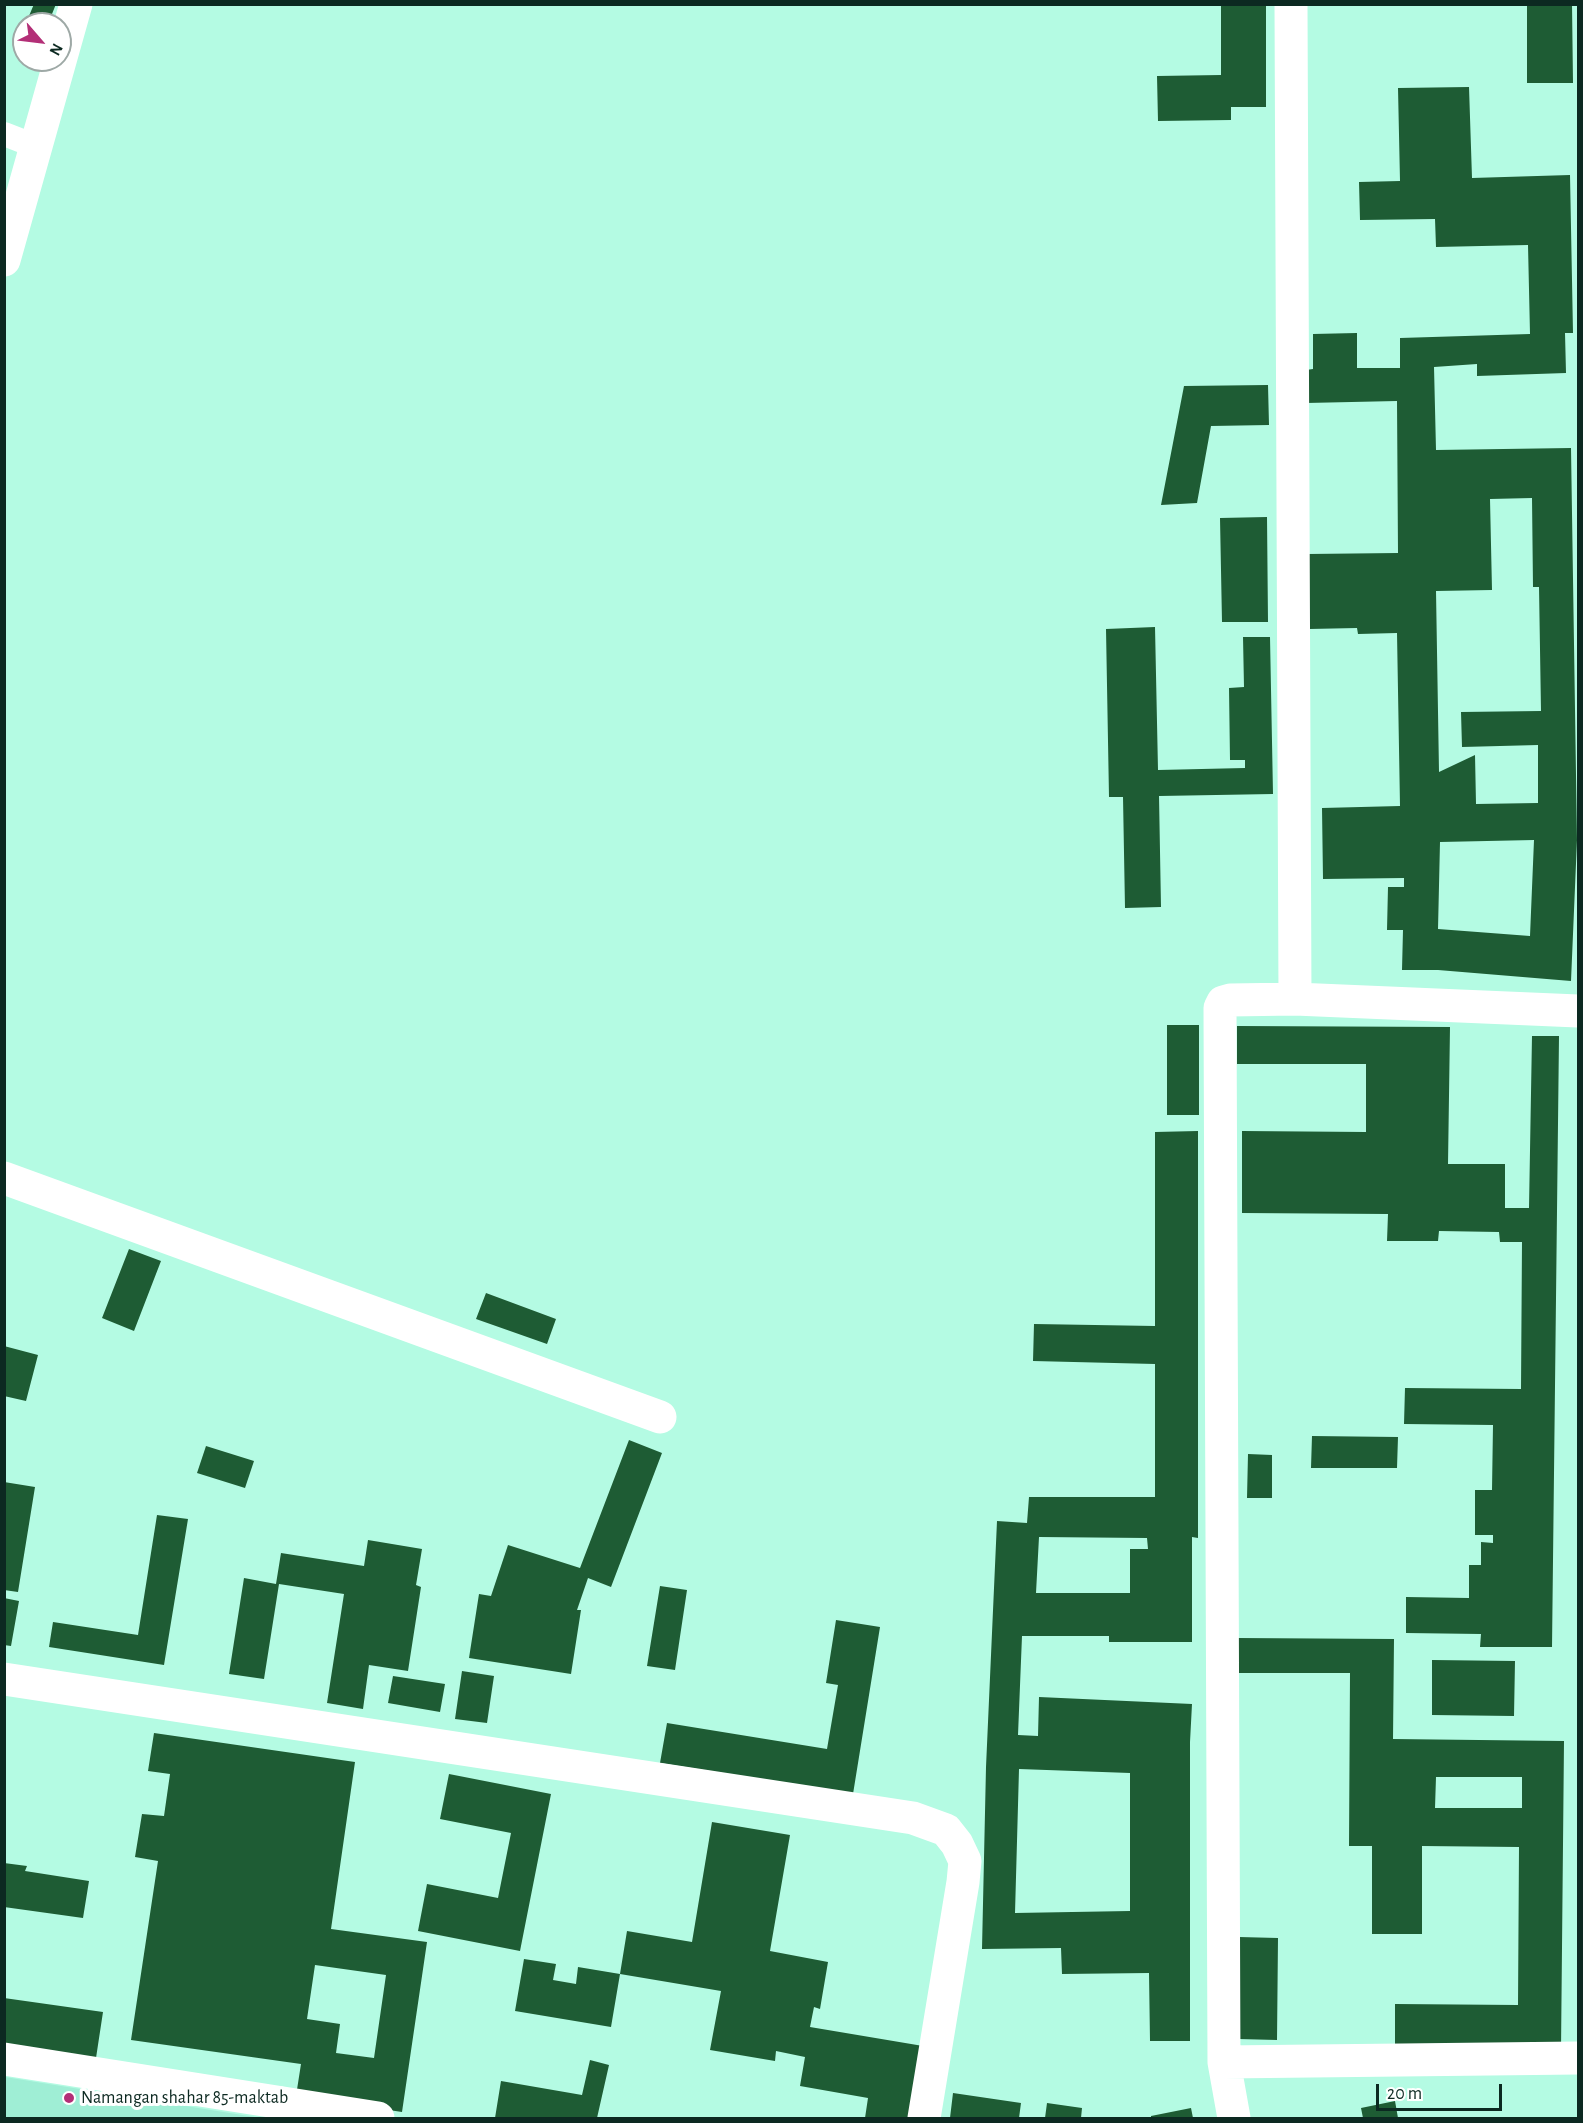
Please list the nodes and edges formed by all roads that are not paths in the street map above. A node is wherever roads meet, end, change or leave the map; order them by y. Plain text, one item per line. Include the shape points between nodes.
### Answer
1 (76, 4) edge
2 (1291, 4) edge
3 (4, 134) edge
4 (35, 146) junction
5 (4, 260) edge
6 (1295, 999) junction
7 (1578, 1011) edge
8 (4, 1179) edge
9 (660, 1417) dead end
10 (4, 1679) edge
11 (1578, 2058) edge
12 (4, 2059) edge
13 (1224, 2062) junction
14 (378, 2118) edge
15 (924, 2118) edge
16 (1234, 2118) edge

1 - 4 street
2 - 6 street
3 - 4 lane
4 - 5 street
6 - 7 street
6 - 13 street via 1230,1000 1220,1008
8 - 9 street
10 - 15 street via 913,1818 946,1830 965,1861
11 - 13 street
12 - 14 street
13 - 16 street

